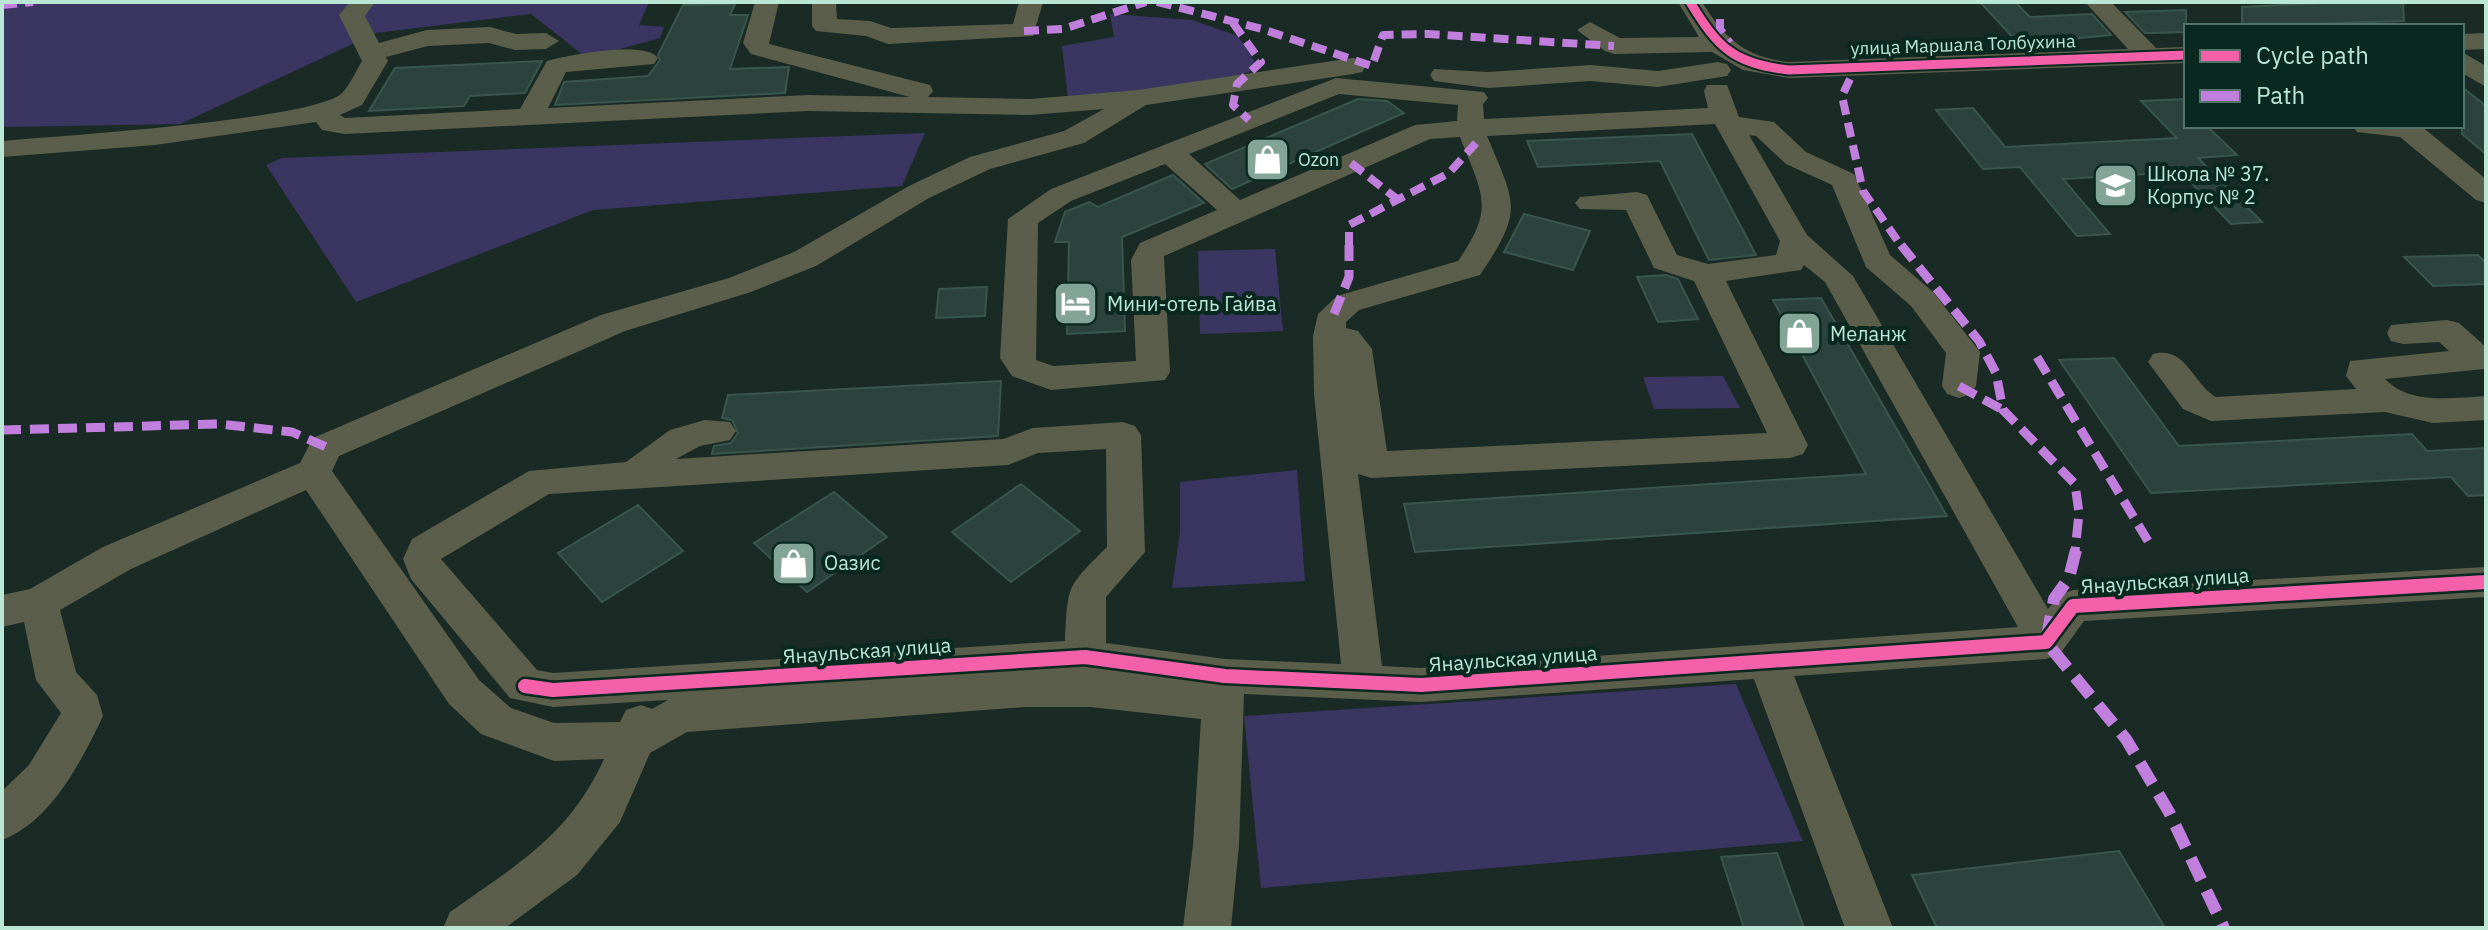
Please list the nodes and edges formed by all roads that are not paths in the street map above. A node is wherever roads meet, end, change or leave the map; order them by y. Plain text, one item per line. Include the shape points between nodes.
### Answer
1 (363, 2) edge
2 (767, 2) edge
3 (824, 2) edge
4 (1031, 2) edge
5 (1721, 2) edge
6 (2097, 2) edge
7 (1695, 11) edge
8 (1590, 30) dead end
9 (546, 41) dead end
10 (2486, 41) edge
11 (1614, 46) junction
12 (371, 53) junction
13 (2184, 55) edge
14 (2149, 56) junction
15 (645, 58) dead end
16 (1725, 59) junction
17 (2468, 62) edge
18 (1590, 73) junction
19 (1138, 98) junction
20 (1477, 102) junction
21 (978, 105) junction
22 (323, 113) junction
23 (529, 117) junction
24 (1727, 120) junction
25 (2394, 128) edge
26 (1037, 148) junction
27 (2, 149) edge
28 (1169, 152) junction
29 (2486, 194) edge
30 (1590, 203) dead end
31 (1236, 212) junction
32 (1795, 241) junction
33 (1707, 274) junction
34 (2403, 333) dead end
35 (1329, 336) junction
36 (2165, 362) dead end
37 (1959, 386) dead end
38 (2385, 400) junction
39 (2486, 408) edge
40 (718, 431) dead end
41 (313, 472) junction
42 (636, 474) junction
43 (2486, 582) edge
44 (20, 607) edge
45 (2046, 642) junction
46 (1085, 657) junction
47 (1768, 662) junction
48 (516, 678) junction
49 (1363, 682) junction
50 (657, 684) junction
51 (1224, 690) junction
52 (464, 692) junction
53 (634, 740) junction
54 (2, 820) edge
55 (467, 928) edge
56 (1207, 928) edge
57 (1869, 928) edge

1 - 12 street via 352,15
2 - 21 street via 756,43 760,49
3 - 4 street via 825,26 870,29 888,36 1024,31
5 - 7 street via 1720,19
6 - 14 street
7 - 16 street
8 - 11 street
9 - 12 street via 438,37
10 - 17 street
11 - 16 street
11 - 18 street
12 - 22 street via 375,61 358,92
13 - 14 street, улица Маршала Толбухина
14 - 16 street, улица Маршала Толбухина via 1789,70
15 - 23 street via 556,67
16 - 18 street via 1658,79
16 - 24 street via 1717,92
18 - 20 street via 1530,80
19 - 20 street via 1327,67 1372,66
19 - 21 street via 1030,107
19 - 26 street via 1097,125
20 - 24 street
20 - 28 street via 1336,86
20 - 31 street via 1425,131
20 - 35 street via 1498,197 1497,220 1485,245 1469,268 1348,303 1334,314
21 - 23 street via 808,103
21 - 26 street via 1018,127
22 - 23 street via 332,124 345,126
22 - 27 street via 155,137
24 - 32 street
24 - 37 street via 1764,128 1796,158 1844,180 1877,260 1922,299 1963,352
25 - 29 street via 2408,129
26 - 41 street via 980,163 919,192 805,259 740,285 613,323 326,447
28 - 31 street
28 - 31 street via 1061,195 1023,219 1017,358 1024,368 1051,378 1153,372 1148,254
30 - 33 street via 1637,201 1665,261
32 - 33 street via 1790,263
32 - 45 street via 1837,276
33 - 35 street via 1790,445 1371,465 1355,349 1346,339
34 - 38 street via 2452,333 2476,357 2362,369
35 - 49 street
36 - 38 street via 2195,400 2211,409
38 - 39 street via 2433,411
40 - 42 street via 695,432 669,443
41 - 44 street
41 - 52 street
42 - 46 street via 1008,452 1033,441 1123,435 1126,552 1087,592
42 - 48 street via 528,485 425,549 425,568
43 - 45 street, Янаульская улица via 2073,606
44 - 54 street via 82,716 44,779
45 - 47 street, Янаульская улица
46 - 50 street, Янаульская улица
46 - 51 street, Янаульская улица
47 - 49 street, Янаульская улица via 1421,685
47 - 57 street
48 - 50 street, Янаульская улица via 553,690
48 - 52 street
49 - 51 street, Янаульская улица
50 - 53 street
51 - 53 street via 1025,690 680,714
51 - 56 street
52 - 53 street via 496,721 554,742
53 - 55 street via 604,808 561,860

